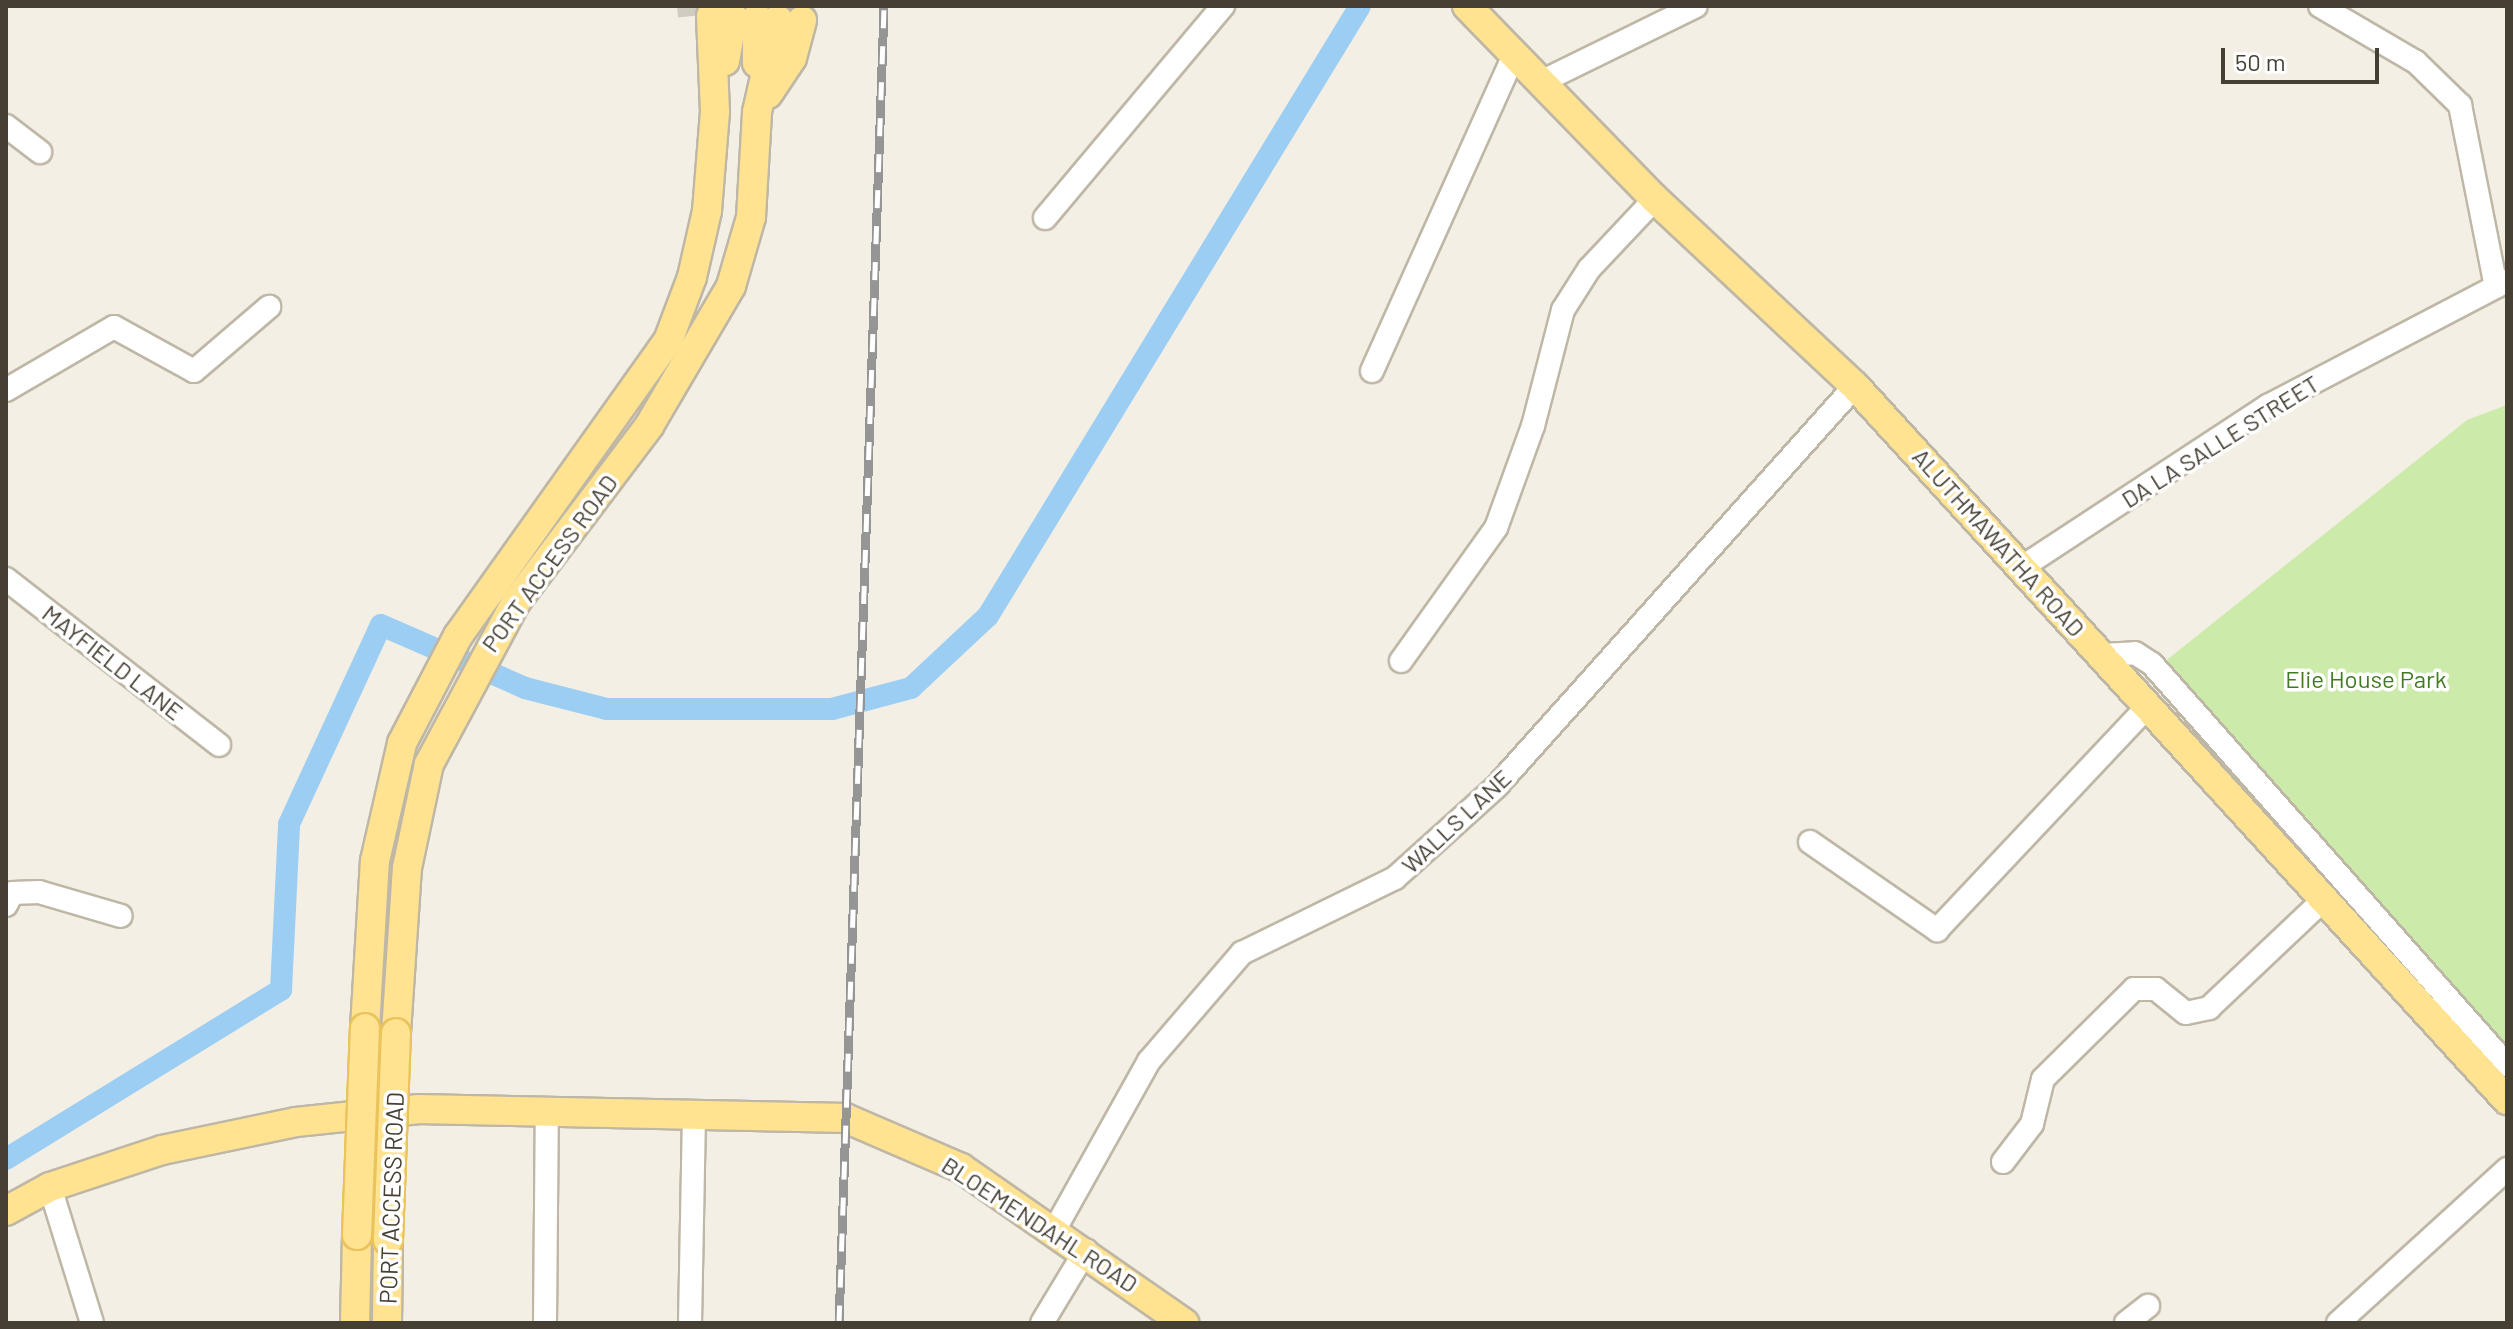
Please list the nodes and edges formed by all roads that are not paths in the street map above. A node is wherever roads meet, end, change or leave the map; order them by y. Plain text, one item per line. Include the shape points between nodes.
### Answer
1 (1223, 6) edge
2 (1467, 6) edge
3 (1696, 6) edge
4 (2320, 6) edge
5 (746, 18) junction
6 (1515, 53) junction
7 (1543, 81) junction
8 (715, 112) junction
9 (757, 112) junction
10 (6, 126) edge
11 (40, 152) dead end
12 (1655, 199) junction
13 (1045, 218) dead end
14 (2502, 284) edge
15 (269, 307) dead end
16 (1372, 371) dead end
17 (1855, 386) junction
18 (6, 390) edge
19 (2024, 566) junction
20 (6, 579) edge
21 (2102, 655) junction
22 (1401, 661) dead end
23 (2147, 707) junction
24 (219, 745) dead end
25 (1810, 842) dead end
26 (2322, 901) junction
27 (6, 905) edge
28 (121, 916) dead end
29 (2507, 1065) edge
30 (2507, 1100) edge
31 (547, 1111) junction
32 (694, 1113) junction
33 (2003, 1162) dead end
34 (2507, 1169) edge
35 (50, 1187) junction
36 (6, 1211) edge
37 (1055, 1229) junction
38 (1086, 1250) junction
39 (2148, 1306) dead end
40 (92, 1323) edge
41 (355, 1323) edge
42 (387, 1323) edge
43 (545, 1323) edge
44 (690, 1323) edge
45 (1042, 1323) edge
46 (1184, 1323) edge
47 (2126, 1323) edge
48 (2338, 1323) edge

1 - 13 street
2 - 6 main road, ALUTHMAWATHA ROAD
3 - 7 street
4 - 14 street via 2416,62 2460,105
5 - 8 main road, PORT ACCESS ROAD
5 - 8 main road via 694,64
5 - 9 main road, PORT ACCESS ROAD
5 - 9 main road via 792,58
6 - 7 main road, ALUTHMAWATHA ROAD
6 - 16 street
7 - 12 main road, ALUTHMAWATHA ROAD
8 - 41 main road, PORT ACCESS ROAD, bridge via 707,211 668,341 489,589 427,691 385,799 365,1028
9 - 42 main road, PORT ACCESS ROAD, bridge via 751,217 731,286 649,426 516,602 445,722 407,868
10 - 11 street
12 - 17 main road, ALUTHMAWATHA ROAD
12 - 22 street via 1589,269 1563,310 1533,426 1496,528
14 - 19 street, DA LA SALLE STREET via 2268,406
15 - 18 street via 194,371 114,327
17 - 19 main road, ALUTHMAWATHA ROAD
17 - 37 street, WALLS LANE via 1496,787 1395,878 1242,953 1149,1061
19 - 21 main road, ALUTHMAWATHA ROAD
20 - 24 street, MAYFIELD LANE
21 - 23 main road, ALUTHMAWATHA ROAD
21 - 29 street via 2135,653 2152,664
23 - 25 street via 1937,930
23 - 26 main road, ALUTHMAWATHA ROAD
26 - 30 main road, ALUTHMAWATHA ROAD
26 - 33 street via 2209,1008 2186,1013 2156,989 2134,989 2043,1079 2032,1124
27 - 28 street via 12,893 39,892
31 - 32 main road
31 - 35 main road via 419,1109 296,1122 162,1150
31 - 43 street
32 - 37 main road, BLOEMENDAHL ROAD via 845,1118 961,1168
32 - 44 street
34 - 48 street
35 - 36 main road
35 - 40 street
37 - 38 main road, BLOEMENDAHL ROAD
38 - 45 street
38 - 46 main road, BLOEMENDAHL ROAD
39 - 47 street

